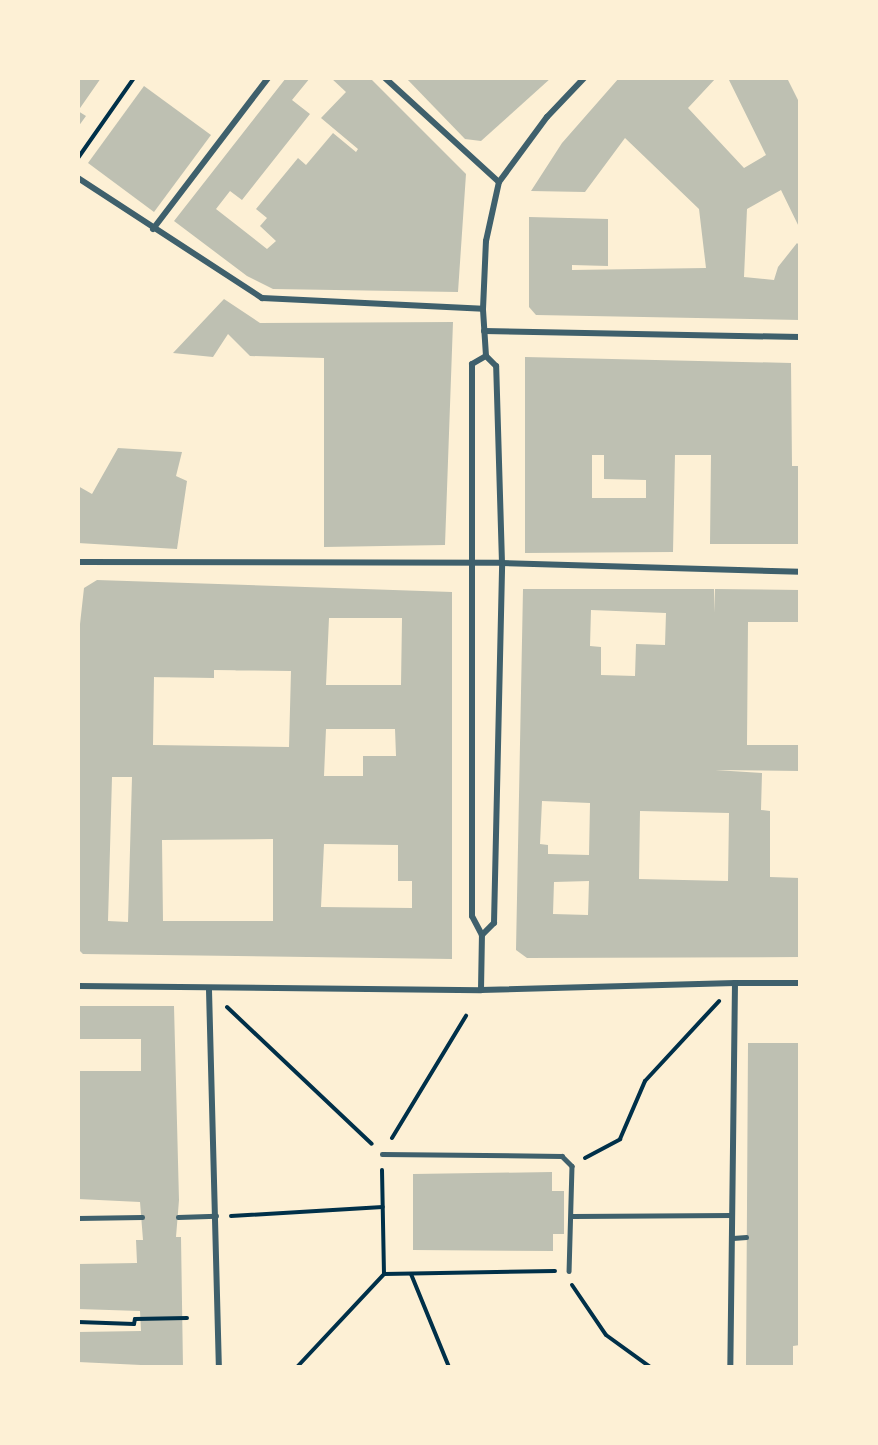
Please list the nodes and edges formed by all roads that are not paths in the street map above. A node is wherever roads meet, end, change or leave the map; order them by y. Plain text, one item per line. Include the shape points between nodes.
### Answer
1 (268, 78) edge
2 (385, 78) edge
3 (584, 78) edge
4 (78, 178) edge
5 (499, 182) junction
6 (153, 229) junction
7 (483, 309) junction
8 (484, 331) junction
9 (800, 337) edge
10 (486, 356) junction
11 (78, 562) edge
12 (475, 562) junction
13 (502, 563) junction
14 (800, 572) edge
15 (482, 935) junction
16 (735, 983) junction
17 (800, 983) edge
18 (78, 986) edge
19 (209, 990) junction
20 (481, 990) junction
21 (382, 1154) road end
22 (732, 1215) junction
23 (216, 1216) junction
24 (573, 1216) junction
25 (142, 1217) dead end
26 (178, 1217) dead end
27 (78, 1218) edge
28 (746, 1237) dead end
29 (733, 1238) junction
30 (569, 1271) road end
31 (219, 1367) edge
32 (730, 1367) edge

1 - 6 street
2 - 5 street
3 - 5 street via 547,117
4 - 6 street
5 - 7 street via 486,241
6 - 7 street via 262,298
7 - 8 street
8 - 9 street
8 - 10 street
10 - 12 street via 472,364
10 - 13 street via 496,366
11 - 12 street
12 - 13 street
12 - 15 street via 472,916
13 - 14 street
13 - 15 street via 494,923
15 - 20 street
16 - 17 street
16 - 20 street
16 - 22 street
18 - 19 street
19 - 20 street
19 - 23 street
21 - 24 lane via 562,1156 572,1166
22 - 24 lane
22 - 29 street
23 - 26 lane
23 - 31 street
24 - 30 lane
25 - 27 lane
28 - 29 lane
29 - 32 street

